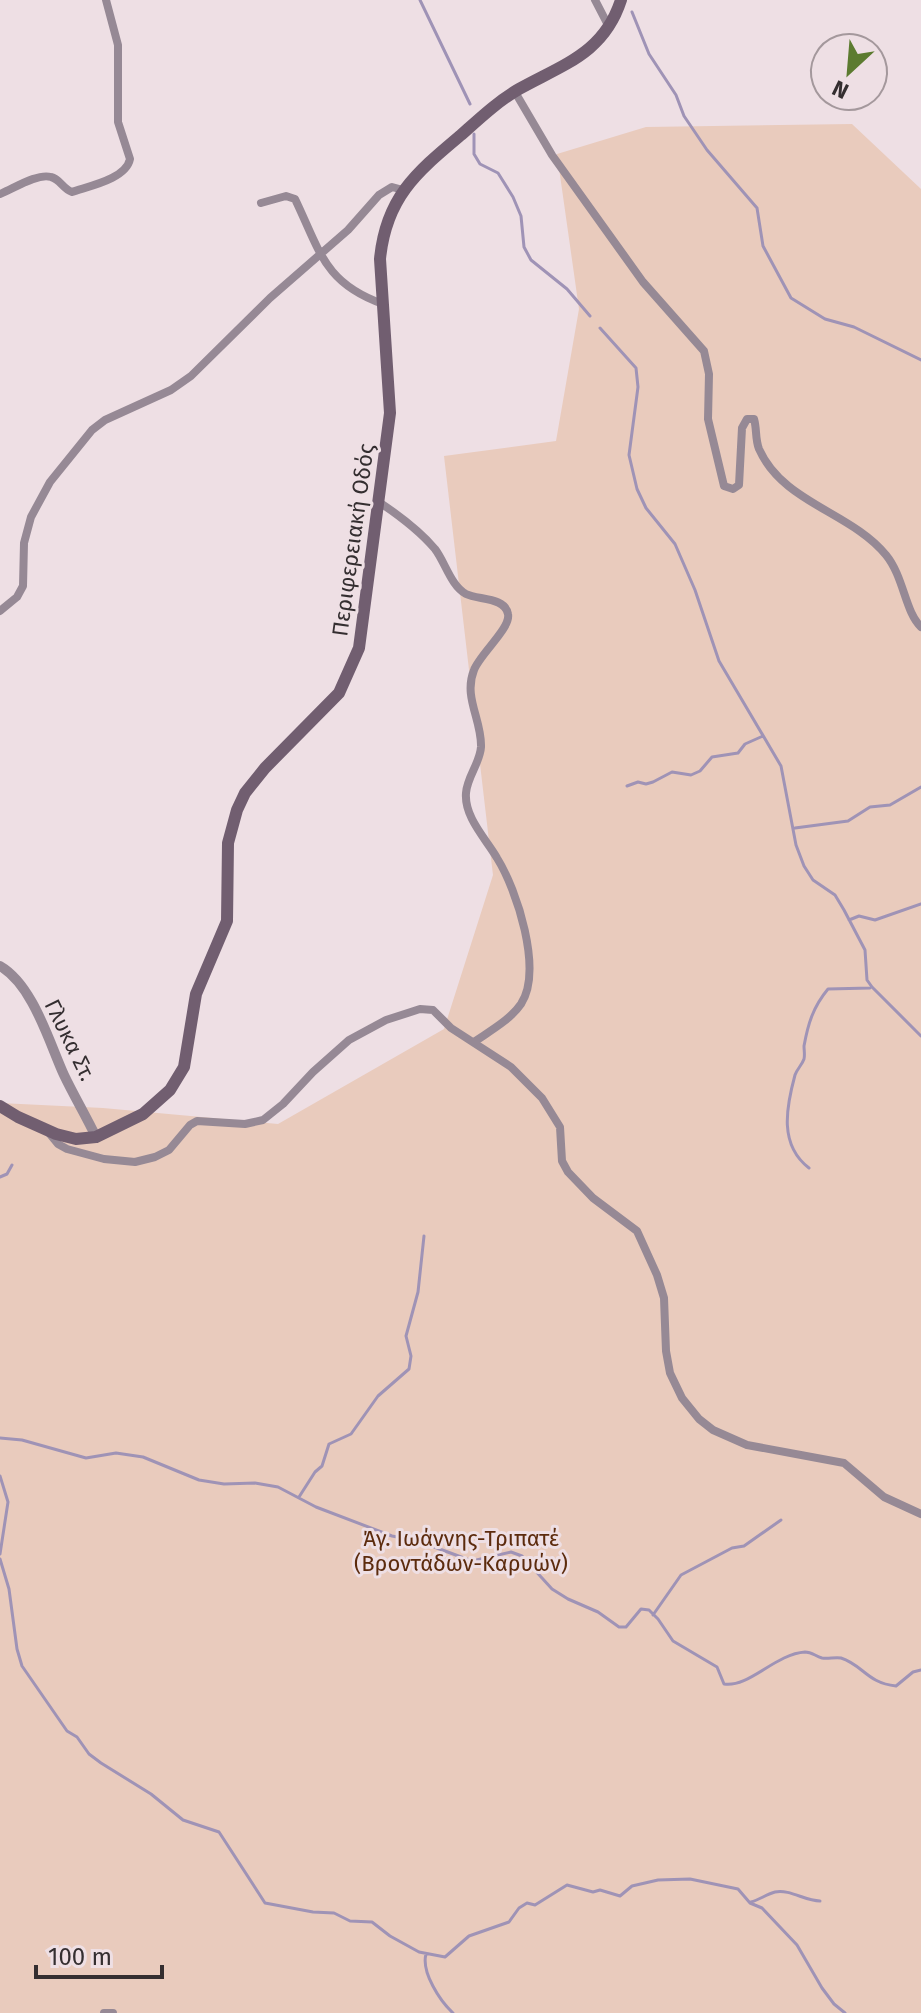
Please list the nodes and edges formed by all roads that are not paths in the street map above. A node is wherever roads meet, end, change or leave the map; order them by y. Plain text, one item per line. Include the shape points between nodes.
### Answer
1 (106, 0) edge
2 (595, 0) edge
3 (621, 0) edge
4 (610, 28) junction
5 (515, 92) junction
6 (403, 190) junction
7 (0, 194) edge
8 (261, 203) dead end
9 (321, 252) junction
10 (383, 304) junction
11 (379, 502) junction
12 (0, 611) edge
13 (921, 627) edge
14 (0, 966) edge
15 (474, 1042) junction
16 (0, 1106) edge
17 (48, 1132) junction
18 (96, 1137) junction
19 (921, 1514) edge
20 (104, 2013) edge
21 (113, 2013) edge

1 - 7 street via 118,45 118,122 129,166 72,192 43,176
2 - 4 street
3 - 4 main road, Περιφερειακή Οδός
4 - 5 main road, Περιφερειακή Οδός via 589,50
5 - 6 main road, Περιφερειακή Οδός via 434,157
5 - 13 street via 552,155 643,282 704,351 708,419 724,486 739,485 742,428 747,419 754,419 758,446 785,483 858,529 885,553
6 - 9 street via 392,187 379,195
6 - 10 main road, Περιφερειακή Οδός via 383,237
8 - 9 street via 286,196 295,199
9 - 10 street via 340,281
9 - 12 street via 191,376 92,430 50,482 31,517 23,586
10 - 11 main road, Περιφερειακή Οδός via 390,413
11 - 15 street via 435,550 463,592 499,603 508,613 506,626 472,675 480,752 466,799 514,894 530,973 519,1006
11 - 18 main road, Περιφερειακή Οδός via 365,615 351,671 334,699 256,779 234,817 227,921 196,994 181,1074 143,1114
14 - 18 street, Γλυκα Στ. via 45,1027
15 - 17 street via 429,1009 386,1020 339,1048 263,1120 197,1121 169,1150 146,1160 113,1160 67,1149
15 - 19 street via 511,1067 542,1098 560,1127 568,1172 606,1210 637,1231 664,1298 670,1373 699,1419 747,1445 844,1463 884,1497
16 - 17 main road
17 - 18 main road via 76,1139
20 - 21 street

